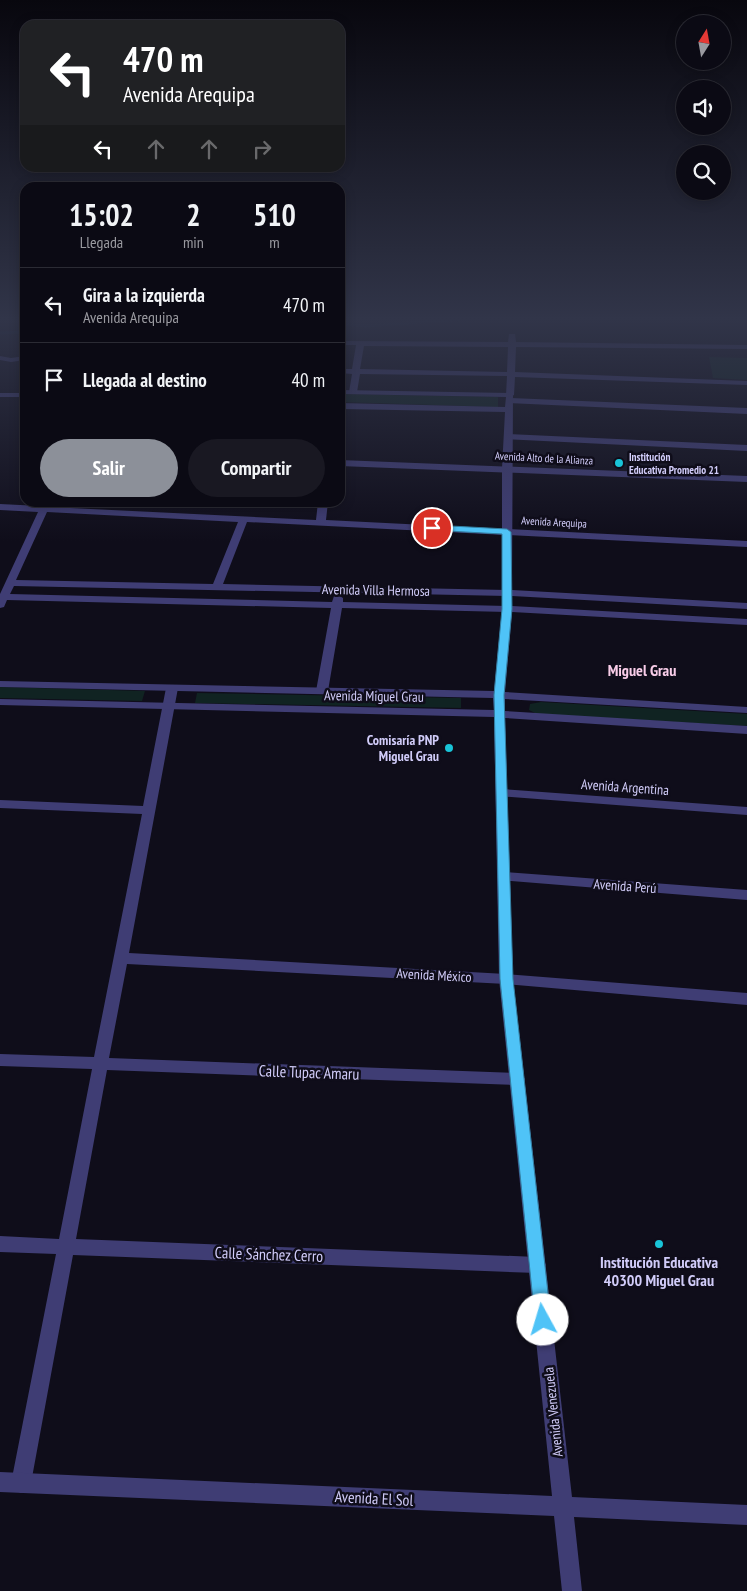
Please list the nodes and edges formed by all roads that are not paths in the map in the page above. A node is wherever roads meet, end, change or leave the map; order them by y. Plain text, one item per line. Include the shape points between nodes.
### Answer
1 (357, 392) edge
2 (510, 392) edge
3 (0, 395) edge
4 (20, 396) edge
5 (510, 402) junction
6 (345, 406) edge
7 (747, 412) edge
8 (508, 437) junction
9 (747, 448) edge
10 (345, 463) edge
11 (507, 468) junction
12 (747, 479) edge
13 (20, 506) edge
14 (0, 507) edge
15 (45, 507) edge
16 (76, 507) edge
17 (323, 507) edge
18 (244, 518) junction
19 (321, 522) junction
20 (507, 532) junction
21 (747, 544) edge
22 (10, 583) junction
23 (217, 587) junction
24 (339, 589) junction
25 (507, 593) junction
26 (2, 601) edge
27 (337, 604) junction
28 (747, 606) edge
29 (507, 609) junction
30 (747, 622) edge
31 (0, 684) edge
32 (172, 688) junction
33 (322, 691) junction
34 (499, 695) junction
35 (0, 702) edge
36 (169, 706) junction
37 (747, 710) edge
38 (500, 714) junction
39 (747, 730) edge
40 (502, 793) junction
41 (0, 804) edge
42 (149, 810) junction
43 (747, 811) edge
44 (504, 878) junction
45 (747, 895) edge
46 (121, 958) junction
47 (506, 979) junction
48 (747, 999) edge
49 (0, 1060) edge
50 (101, 1064) junction
51 (517, 1079) junction
52 (0, 1244) edge
53 (66, 1246) junction
54 (537, 1265) junction
55 (0, 1482) edge
56 (21, 1483) junction
57 (563, 1507) junction
58 (747, 1515) edge
59 (572, 1591) edge

1 - 5 street
2 - 5 street, Avenida Venezuela
3 - 4 street
5 - 6 street
5 - 7 street
5 - 8 street, Avenida Venezuela
8 - 9 street
8 - 11 street, Avenida Venezuela
10 - 11 street, Avenida Alto de la Alianza
11 - 12 street, Avenida Alto de la Alianza
11 - 20 street, Avenida Venezuela
13 - 14 street, Avenida Arequipa
15 - 22 street
16 - 18 street, Avenida Arequipa
17 - 19 street
18 - 19 street, Avenida Arequipa
18 - 23 street
19 - 20 street, Avenida Arequipa
20 - 21 street, Avenida Arequipa
20 - 25 street, Avenida Venezuela
22 - 23 street, Avenida Villa Hermosa
22 - 26 street
23 - 24 street, Avenida Villa Hermosa
24 - 25 street, Avenida Villa Hermosa
24 - 27 street
25 - 28 street, Avenida Villa Hermosa
25 - 29 street, Avenida Venezuela
26 - 27 street, Avenida Villa Hermosa
27 - 29 street, Avenida Villa Hermosa
27 - 33 street
29 - 30 street, Avenida Villa Hermosa
29 - 34 street, Avenida Venezuela
31 - 32 street, Avenida Miguel Grau
32 - 33 street, Avenida Miguel Grau
32 - 36 street
33 - 34 street, Avenida Miguel Grau
34 - 37 street, Avenida Miguel Grau
34 - 38 street, Avenida Venezuela
35 - 36 street, Avenida Miguel Grau
36 - 38 street, Avenida Miguel Grau
36 - 42 street
38 - 39 street, Avenida Miguel Grau
38 - 40 street, Avenida Venezuela
40 - 43 street, Avenida Argentina
40 - 44 street, Avenida Venezuela
41 - 42 street
42 - 46 street
44 - 45 street, Avenida Perú
44 - 47 street, Avenida Venezuela
46 - 47 street, Avenida México
46 - 50 street
47 - 48 street, Avenida México
47 - 51 street, Avenida Venezuela
49 - 50 street, Calle Tupac Amaru
50 - 51 street, Calle Tupac Amaru
50 - 53 street
51 - 54 street, Avenida Venezuela
52 - 53 street, Calle Sánchez Cerro
53 - 54 street, Calle Sánchez Cerro
53 - 56 street
54 - 57 street, Avenida Venezuela
55 - 56 street, Avenida El Sol
56 - 57 street, Avenida El Sol
57 - 58 street, Avenida El Sol
57 - 59 street, Avenida Venezuela

